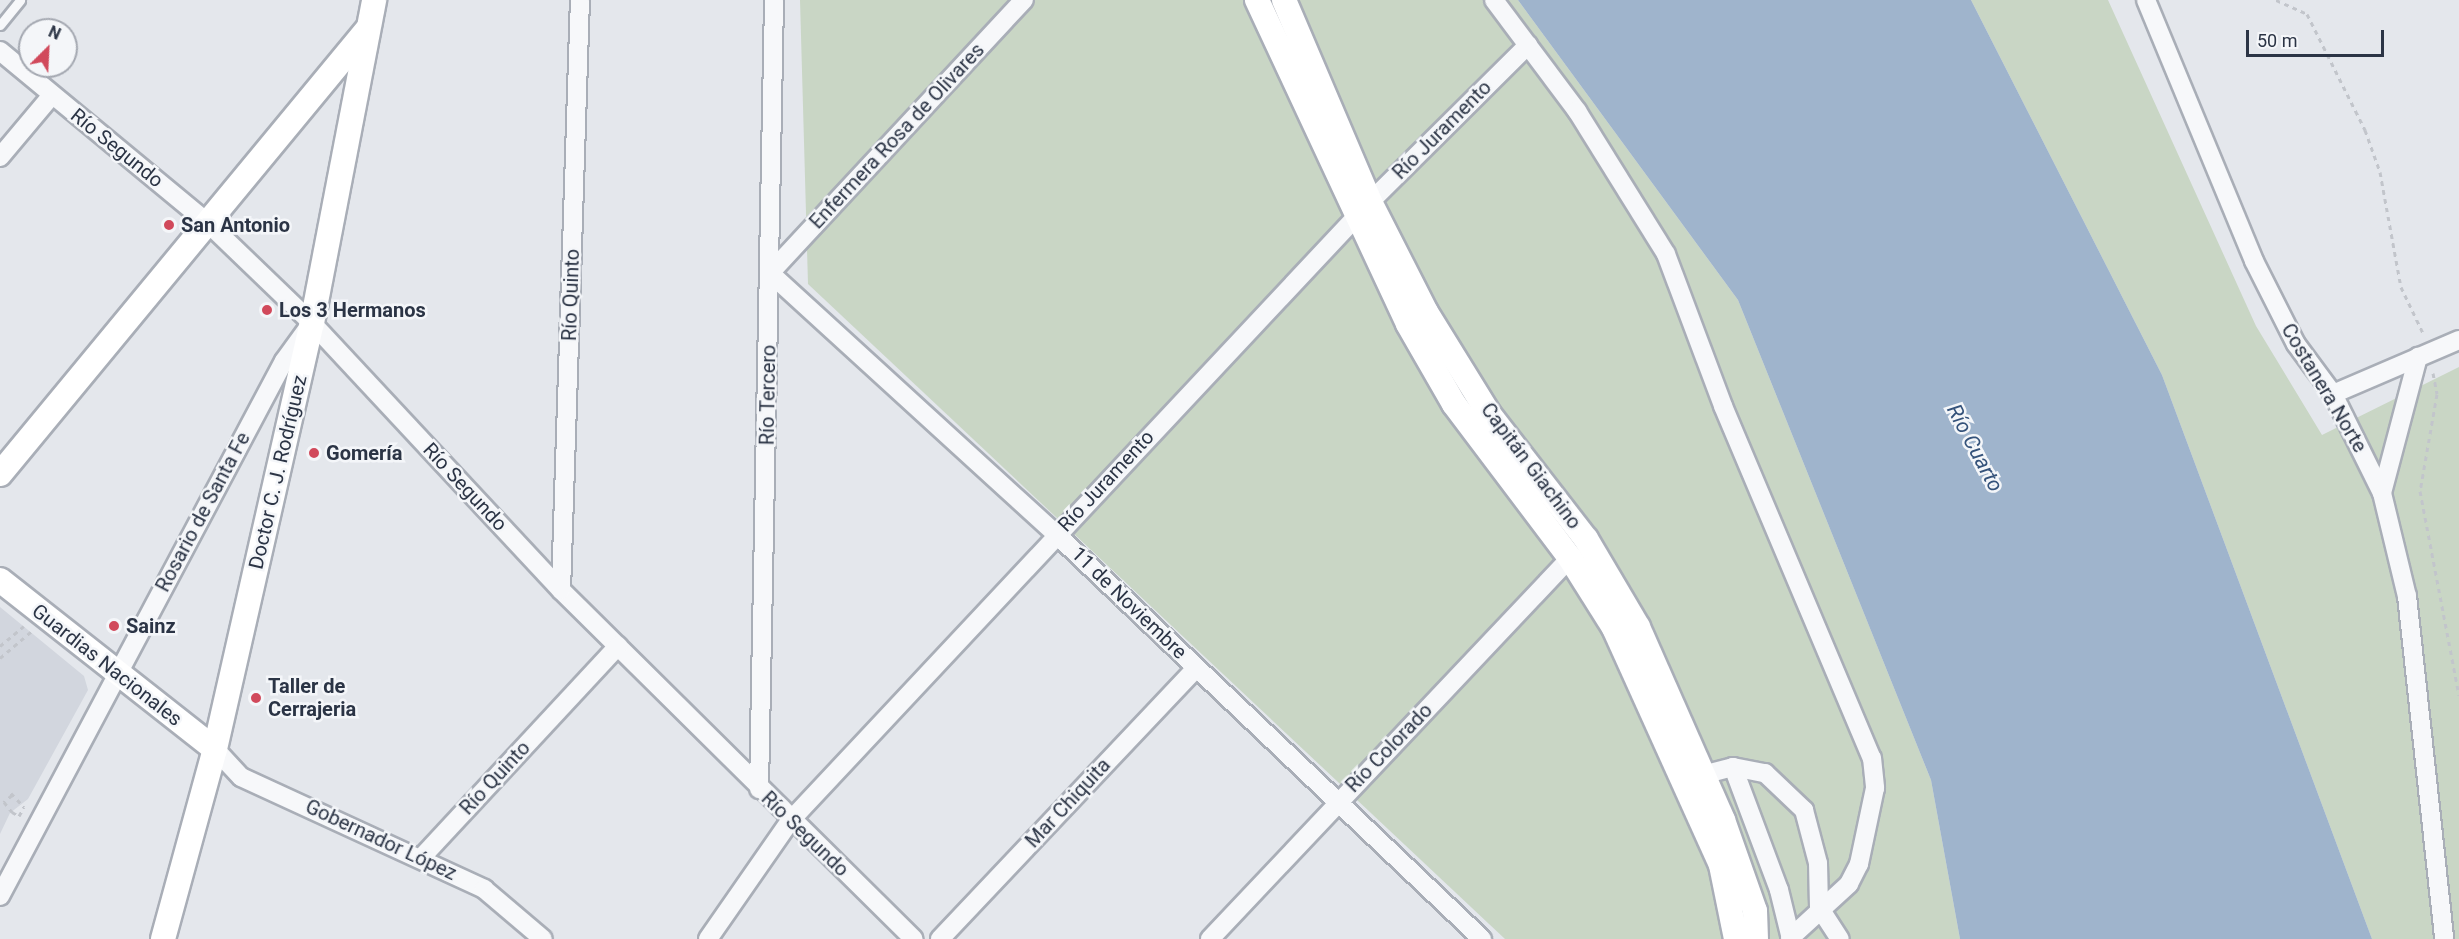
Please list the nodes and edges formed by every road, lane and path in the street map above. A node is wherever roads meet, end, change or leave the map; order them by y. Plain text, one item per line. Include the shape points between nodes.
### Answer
1 (20, 0) edge
2 (374, 0) edge
3 (580, 0) edge
4 (774, 0) edge
5 (1024, 0) edge
6 (1257, 0) edge
7 (1284, 0) edge
8 (1494, 0) edge
9 (2146, 0) edge
10 (2276, 0) edge
11 (0, 25) edge
12 (369, 26) junction
13 (1528, 45) junction
14 (0, 51) edge
15 (52, 95) junction
16 (0, 157) edge
17 (1362, 210) junction
18 (210, 225) junction
19 (770, 273) junction
20 (312, 323) junction
21 (2459, 340) edge
22 (2424, 355) junction
23 (2333, 394) junction
24 (0, 474) edge
25 (2382, 493) junction
26 (1056, 534) junction
27 (1570, 558) junction
28 (0, 580) edge
29 (561, 590) junction
30 (22, 627) dead end
31 (29, 634) dead end
32 (0, 646) edge
33 (618, 646) junction
34 (0, 658) edge
35 (1196, 668) junction
36 (116, 675) junction
37 (2459, 696) edge
38 (215, 749) junction
39 (1733, 768) junction
40 (1693, 777) junction
41 (759, 789) junction
42 (1336, 803) junction
43 (18, 804) dead end
44 (24, 807) dead end
45 (790, 821) junction
46 (422, 857) junction
47 (0, 896) edge
48 (1819, 907) junction
49 (1743, 938) edge
50 (1790, 938) edge
51 (163, 939) edge
52 (543, 939) edge
53 (708, 939) edge
54 (914, 939) edge
55 (940, 939) edge
56 (1210, 939) edge
57 (1482, 939) edge
58 (1840, 939) edge
59 (2444, 939) edge

1 - 11 lane
2 - 12 main road, Doctor C. J. Rodríguez
3 - 29 street, Río Quinto
4 - 19 street, Río Tercero
5 - 19 street, Enfermera Rosa de Olivares
6 - 17 main road, Capitán Giachino
7 - 17 main road, Capitán Giachino
8 - 13 street
9 - 23 street, Costanera Norte via 2254,261 2296,344
10 - 22 path via 2307,14 2365,130 2380,172 2401,287
12 - 18 main road
12 - 20 main road, Doctor C. J. Rodríguez
13 - 17 street, Río Juramento
13 - 48 street via 1577,111 1666,255 1723,406 1869,747 1875,788 1867,843 1848,884
14 - 15 street, Río Segundo
15 - 16 street
15 - 18 street, Río Segundo
17 - 26 street, Río Juramento
17 - 27 main road, Capitán Giachino via 1454,404
17 - 40 main road, Capitán Giachino via 1472,388 1611,578
18 - 20 street, Río Segundo
18 - 24 main road
19 - 26 street, 11 de Noviembre
19 - 41 street, Río Tercero
20 - 29 street, Río Segundo
20 - 36 street, Rosario de Santa Fe via 284,361
20 - 38 main road, Doctor C. J. Rodríguez
21 - 22 street
22 - 23 street
22 - 25 street
22 - 37 path via 2437,394 2420,491
23 - 25 street, Costanera Norte
25 - 59 street, Costanera Norte via 2407,596
26 - 35 street, 11 de Noviembre
26 - 45 street, Río Juramento
27 - 40 main road, Capitán Giachino via 1614,628
27 - 42 street, Río Colorado
28 - 36 main road, Guardias Nacionales
29 - 33 street, Río Segundo
30 - 32 path
31 - 34 path
33 - 41 street, Río Segundo
33 - 46 street, Río Quinto
35 - 42 street, 11 de Noviembre
35 - 55 street, Mar Chiquita
36 - 38 main road, Guardias Nacionales
36 - 47 street, Rosario de Santa Fe
38 - 46 street, Gobernador López via 241,777
38 - 51 main road, Doctor C. J. Rodríguez
39 - 40 street
39 - 48 street via 1765,773 1803,810 1818,863
39 - 50 street via 1779,890
40 - 49 main road, Capitán Giachino
41 - 45 street, Río Segundo
42 - 56 street, Río Colorado
42 - 57 street, 11 de Noviembre
43 - 44 path via 12,794 4,802 19,816
45 - 53 street, Río Juramento
45 - 54 street, Río Segundo
46 - 52 street, Gobernador López via 484,889
48 - 50 street
48 - 58 street

